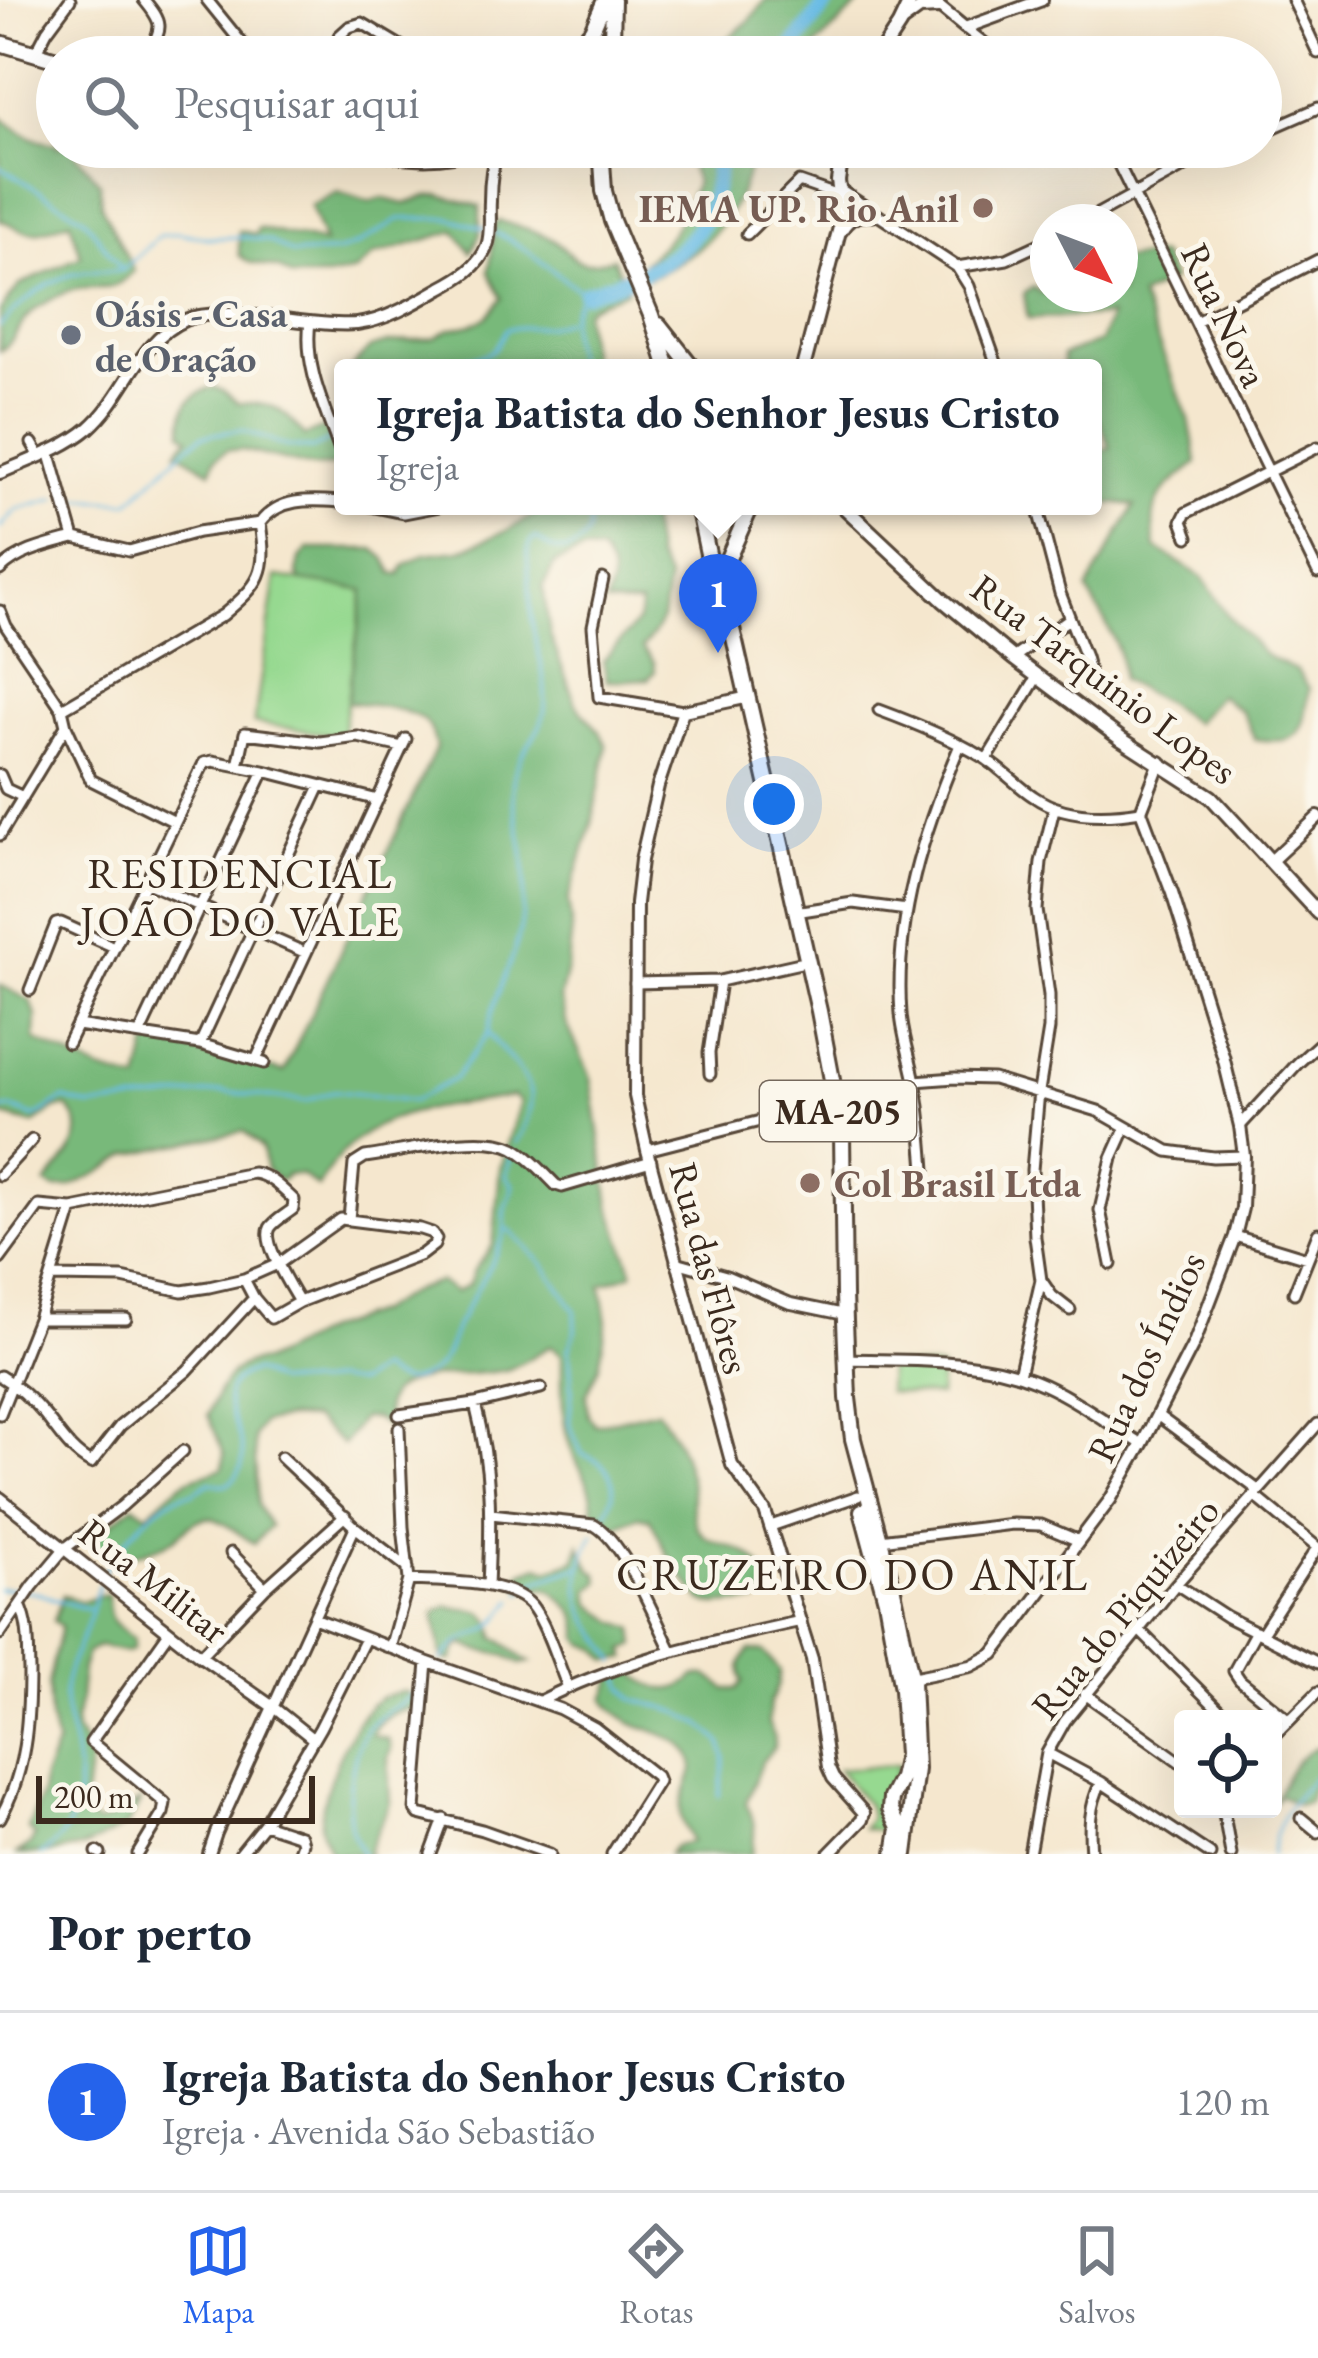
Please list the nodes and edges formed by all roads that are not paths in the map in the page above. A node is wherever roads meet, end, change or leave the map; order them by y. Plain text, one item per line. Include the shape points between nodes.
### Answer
1 (70, 0) edge
2 (144, 0) edge
3 (207, 0) edge
4 (609, 0) edge
5 (911, 0) edge
6 (1042, 0) edge
7 (1293, 0) edge
8 (935, 4) edge
9 (899, 25) junction
10 (965, 28) junction
11 (44, 36) edge
12 (157, 36) edge
13 (236, 36) edge
14 (339, 36) dead end
15 (384, 36) edge
16 (601, 36) edge
17 (892, 36) edge
18 (975, 36) edge
19 (0, 43) edge
20 (1318, 52) edge
21 (35, 54) edge
22 (1318, 109) edge
23 (1282, 124) edge
24 (486, 168) edge
25 (494, 168) edge
26 (603, 168) edge
27 (839, 168) edge
28 (1121, 168) edge
29 (1182, 168) edge
30 (491, 181) junction
31 (841, 194) junction
32 (1135, 194) junction
33 (1116, 204) edge
34 (878, 216) junction
35 (747, 234) dead end
36 (838, 237) junction
37 (1030, 248) edge
38 (1318, 260) edge
39 (957, 267) junction
40 (651, 315) junction
41 (310, 322) junction
42 (1196, 322) junction
43 (666, 359) edge
44 (686, 359) edge
45 (805, 359) edge
46 (995, 359) edge
47 (334, 434) edge
48 (1318, 447) edge
49 (40, 450) junction
50 (1266, 471) junction
51 (0, 473) edge
52 (334, 502) edge
53 (700, 515) edge
54 (747, 515) edge
55 (853, 515) edge
56 (1040, 515) edge
57 (260, 523) junction
58 (704, 536) junction
59 (1188, 537) dead end
60 (74, 538) junction
61 (735, 542) junction
62 (0, 570) edge
63 (1318, 574) edge
64 (602, 579) dead end
65 (0, 610) edge
66 (1069, 619) junction
67 (3, 627) edge
68 (1013, 658) junction
69 (1037, 676) junction
70 (1093, 687) dead end
71 (740, 699) junction
72 (62, 709) junction
73 (879, 710) dead end
74 (683, 711) junction
75 (66, 726) junction
76 (960, 745) junction
77 (987, 759) junction
78 (1160, 762) junction
79 (238, 766) junction
80 (264, 771) junction
81 (0, 775) edge
82 (320, 786) junction
83 (23, 797) junction
84 (378, 800) junction
85 (1054, 808) junction
86 (1141, 811) junction
87 (1318, 817) edge
88 (175, 822) junction
89 (0, 835) edge
90 (1271, 861) junction
91 (145, 882) junction
92 (199, 905) junction
93 (908, 910) junction
94 (795, 912) junction
95 (1318, 913) edge
96 (252, 929) junction
97 (114, 947) junction
98 (306, 953) junction
99 (800, 963) junction
100 (720, 981) junction
101 (635, 983) junction
102 (30, 990) dead end
103 (77, 1025) junction
104 (140, 1033) junction
105 (68, 1043) dead end
106 (200, 1044) junction
107 (1318, 1045) edge
108 (710, 1074) dead end
109 (915, 1081) junction
110 (1039, 1091) junction
111 (768, 1119) dead end
112 (889, 1123) dead end
113 (1126, 1126) junction
114 (1240, 1126) junction
115 (842, 1133) junction
116 (32, 1140) dead end
117 (649, 1155) junction
118 (1244, 1156) junction
119 (926, 1170) dead end
120 (0, 1175) edge
121 (72, 1209) junction
122 (349, 1219) junction
123 (1318, 1233) edge
124 (1235, 1236) junction
125 (0, 1258) edge
126 (1307, 1258) junction
127 (676, 1262) junction
128 (278, 1264) junction
129 (1111, 1264) dead end
130 (52, 1277) junction
131 (244, 1279) junction
132 (1041, 1280) junction
133 (1294, 1292) dead end
134 (254, 1298) junction
135 (299, 1302) junction
136 (1070, 1310) dead end
137 (837, 1313) junction
138 (38, 1319) junction
139 (126, 1319) dead end
140 (847, 1359) junction
141 (1019, 1375) junction
142 (0, 1376) edge
143 (13, 1384) junction
144 (541, 1388) dead end
145 (476, 1404) junction
146 (0, 1414) edge
147 (399, 1415) dead end
148 (1157, 1415) junction
149 (1318, 1424) edge
150 (399, 1428) dead end
151 (1142, 1444) junction
152 (183, 1451) dead end
153 (281, 1457) dead end
154 (1257, 1493) junction
155 (857, 1496) junction
156 (0, 1498) edge
157 (491, 1514) junction
158 (345, 1516) junction
159 (355, 1526) junction
160 (771, 1526) junction
161 (880, 1540) junction
162 (1079, 1541) junction
163 (1317, 1548) edge
164 (64, 1549) junction
165 (231, 1553) dead end
166 (409, 1574) junction
167 (1175, 1584) junction
168 (488, 1586) junction
169 (265, 1588) junction
170 (23, 1601) junction
171 (314, 1618) junction
172 (801, 1621) junction
173 (1138, 1629) junction
174 (169, 1632) junction
175 (1259, 1632) junction
176 (0, 1634) edge
177 (365, 1639) junction
178 (390, 1648) junction
179 (671, 1650) junction
180 (200, 1656) junction
181 (427, 1662) junction
182 (1318, 1663) edge
183 (911, 1678) junction
184 (568, 1687) junction
185 (1318, 1692) edge
186 (1085, 1694) junction
187 (540, 1701) junction
188 (273, 1707) junction
189 (1219, 1710) edge
190 (1289, 1720) junction
191 (1282, 1727) edge
192 (314, 1739) junction
193 (1047, 1754) junction
194 (1174, 1757) edge
195 (1101, 1782) junction
196 (891, 1805) junction
197 (912, 1805) junction
198 (0, 1817) edge
199 (1225, 1818) edge
200 (1300, 1818) dead end
201 (444, 1820) junction
202 (264, 1823) junction
203 (1318, 1832) edge
204 (138, 1854) edge
205 (209, 1854) edge
206 (240, 1854) edge
207 (298, 1854) edge
208 (430, 1854) edge
209 (550, 1854) edge
210 (612, 1854) edge
211 (829, 1854) edge
212 (895, 1854) edge
213 (905, 1854) edge
214 (1029, 1854) edge
215 (1091, 1854) edge
216 (1210, 1854) edge
217 (1232, 1854) edge

1 - 11 street
2 - 12 street via 160,22
3 - 13 street
4 - 16 main road
5 - 9 main road
6 - 10 street
7 - 20 street
8 - 9 street
8 - 10 street
9 - 17 main road
10 - 18 street
14 - 15 street via 362,23
19 - 21 main road
22 - 23 street
24 - 30 street
25 - 30 street
26 - 40 main road via 608,207
27 - 31 main road
28 - 32 street, Rua Nova
29 - 32 street
30 - 41 street via 490,231 470,270 364,323
31 - 34 street
31 - 35 street via 799,182
31 - 36 main road
32 - 33 street
32 - 42 street, Rua Nova
34 - 36 street via 852,218
34 - 39 street
36 - 45 main road
37 - 39 street
38 - 42 street
39 - 46 street
40 - 43 main road
40 - 44 main road
41 - 47 street via 315,380
41 - 49 street via 186,319 149,347 88,429
42 - 50 street, Rua Nova
48 - 50 street
49 - 51 street
49 - 60 street
50 - 59 street via 1186,513
50 - 63 street, Rua Nova
52 - 57 street via 286,503
53 - 58 main road, MA-205
54 - 61 main road
55 - 68 main road, Rua Tarquinio Lopes
56 - 66 street
57 - 60 street via 129,551
57 - 72 street via 265,553 245,597
58 - 61 main road via 721,549
58 - 71 main road, MA-205
60 - 62 street
61 - 94 main road, MA-205 via 722,585
64 - 74 street via 593,626 599,698
65 - 67 street
66 - 68 street
66 - 70 street
67 - 72 street
68 - 69 main road, Rua Tarquinio Lopes
69 - 77 street
69 - 78 main road, Rua Tarquinio Lopes
71 - 74 street
71 - 99 main road, MA-205
72 - 75 street
73 - 76 street
74 - 101 street, Rua das Flôres via 641,860
75 - 83 street
75 - 88 street via 91,780
76 - 77 street
76 - 93 street via 930,818
77 - 85 street
78 - 86 street
78 - 90 main road, Rua Tarquinio Lopes via 1211,797
79 - 80 street
79 - 84 street via 245,733 404,743
79 - 88 street via 208,761 200,768
80 - 82 street
80 - 92 street
81 - 83 street
82 - 84 street
82 - 96 street
83 - 89 street
84 - 98 street
85 - 86 street
85 - 110 street via 1036,910 1049,995
86 - 114 street, Rua dos Índios
87 - 90 street
88 - 91 street
90 - 95 main road, Rua Tarquinio Lopes
91 - 92 street
91 - 97 street
92 - 96 street
92 - 104 street
93 - 94 street via 853,903
93 - 109 street via 900,994
94 - 115 main road, MA-205
96 - 98 street
96 - 106 street
97 - 102 street via 56,924
97 - 103 street
98 - 106 street via 260,1062
99 - 100 street
99 - 137 main road, MA-205 via 834,1131
100 - 101 street
100 - 108 street
101 - 117 street, Rua das Flôres via 635,1096
103 - 104 street
103 - 105 street
104 - 106 street
107 - 114 street
109 - 110 street via 993,1079
109 - 119 street
110 - 113 street
110 - 132 street via 1032,1170
111 - 117 street
112 - 115 street
113 - 118 street via 1168,1151
113 - 129 street via 1100,1210
114 - 118 street, Rua dos Índios
115 - 140 main road, MA-205
116 - 120 street
117 - 122 street via 562,1187 499,1142 359,1159
117 - 127 street, Rua das Flôres
118 - 124 street, Rua dos Índios
121 - 125 street via 34,1211
121 - 128 street via 254,1173 295,1201 268,1231
121 - 130 street
122 - 128 street via 331,1223
122 - 135 street via 420,1229 436,1242
123 - 126 street
124 - 126 street
124 - 148 street, Rua dos Índios
126 - 133 street
127 - 137 street
127 - 160 street, Rua das Flôres via 733,1465
128 - 131 street
128 - 135 street
130 - 131 street via 122,1278 182,1291
130 - 138 street
131 - 134 street
132 - 136 street
132 - 141 street
134 - 135 street via 271,1318
134 - 143 street via 187,1371 130,1414 91,1462
137 - 155 main road, MA-205 via 841,1418
138 - 139 street
138 - 143 street
140 - 141 street
140 - 161 main road, MA-205 via 853,1439
141 - 151 street
142 - 143 street
143 - 146 street
144 - 145 street
145 - 147 street
145 - 157 street
148 - 151 street, Rua dos Índios
148 - 154 street
149 - 154 street, Rua do Piquizeiro
150 - 166 street
151 - 162 street, Rua dos Índios
152 - 164 street
153 - 158 street
154 - 163 street
154 - 167 street, Rua do Piquizeiro
155 - 160 street
155 - 196 main road, MA-205 via 902,1689 906,1755
156 - 164 street, Rua Militar
157 - 168 street
157 - 179 street via 602,1529
158 - 159 street
158 - 169 street
159 - 166 street
159 - 171 street
160 - 172 street, Rua das Flôres
161 - 162 street via 1035,1524
161 - 183 main road, MA-205
162 - 183 street, Rua dos Índios via 994,1654
163 - 175 street
164 - 170 street
164 - 174 street, Rua Militar
165 - 169 street
166 - 168 street
166 - 178 street
167 - 173 street, Rua do Piquizeiro
167 - 175 street
168 - 184 street via 534,1609
169 - 180 street
170 - 176 street
170 - 198 street via 28,1730
171 - 177 street
171 - 188 street
172 - 179 street
172 - 211 street, Rua das Flôres via 828,1767 864,1813
173 - 186 street, Rua do Piquizeiro
173 - 189 street
174 - 180 street, Rua Militar
174 - 204 street via 91,1742 165,1803
175 - 182 street
175 - 190 street via 1234,1671
177 - 178 street
177 - 192 street
178 - 181 street
179 - 184 street
180 - 188 street, Rua Militar
181 - 187 street
181 - 201 street via 413,1807
183 - 197 main road, MA-205
184 - 187 street
185 - 190 street
186 - 193 street, Rua do Piquizeiro
186 - 194 street
187 - 210 street via 596,1728 658,1778
188 - 192 street
188 - 205 street
190 - 191 street
192 - 202 street
193 - 195 street
193 - 214 street, Rua do Piquizeiro
195 - 215 street via 1089,1819
195 - 216 street
196 - 197 main road via 904,1793
196 - 212 main road, MA-205
197 - 213 main road, MA-205
199 - 217 street
200 - 203 street
201 - 208 street
201 - 209 street
202 - 206 street
202 - 207 street via 300,1837

